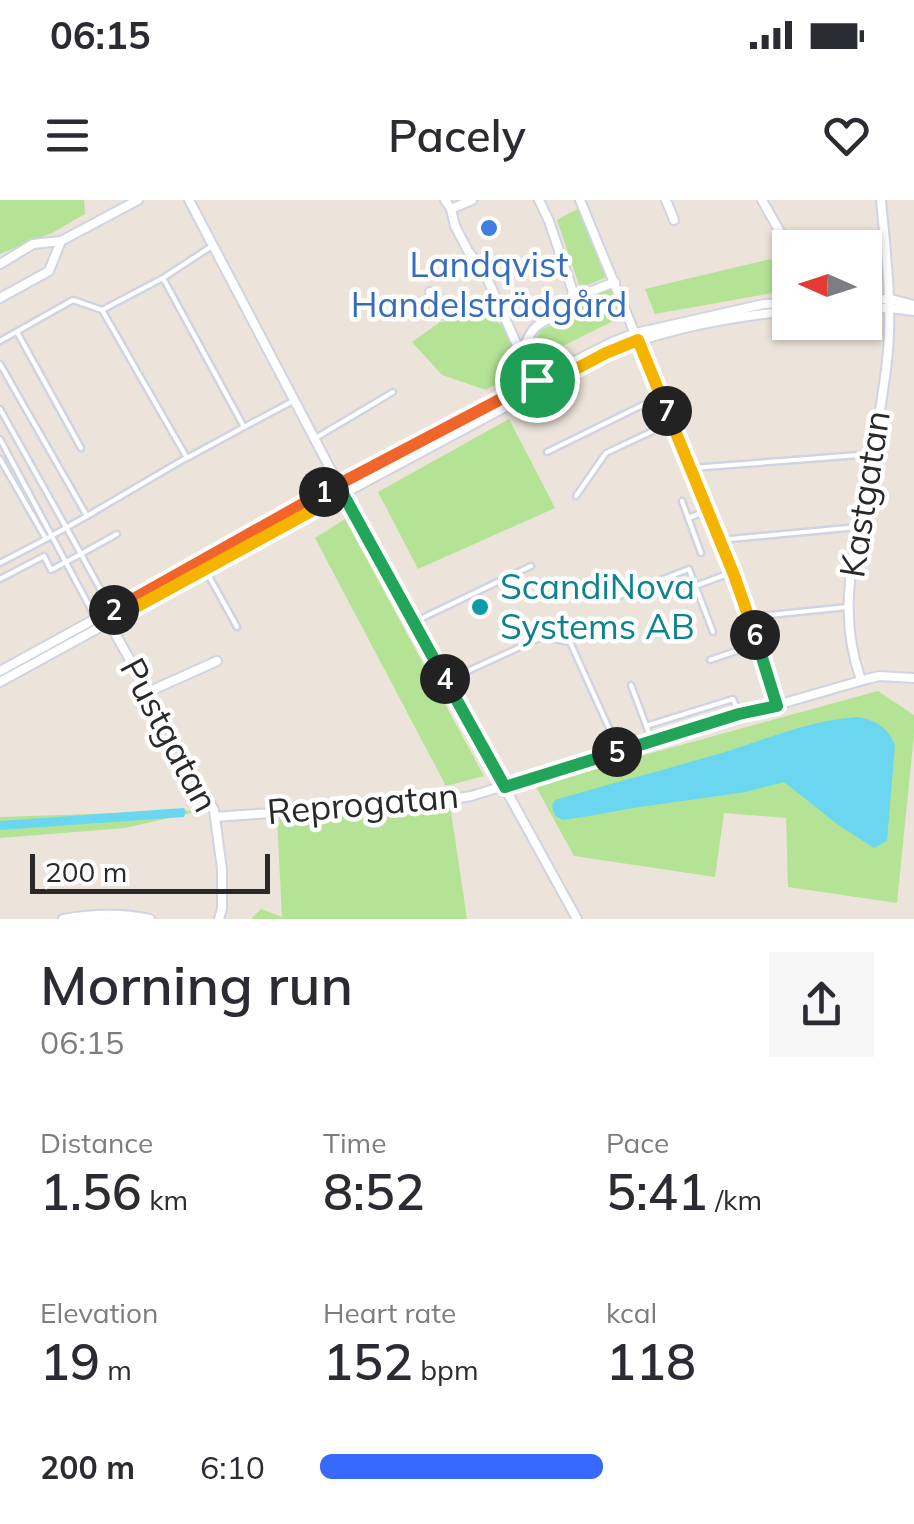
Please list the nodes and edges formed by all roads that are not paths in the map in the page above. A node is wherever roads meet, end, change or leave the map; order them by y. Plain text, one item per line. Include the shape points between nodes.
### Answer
1 (138, 200) edge
2 (189, 200) edge
3 (444, 200) edge
4 (472, 200) edge
5 (538, 200) edge
6 (580, 200) edge
7 (666, 200) edge
8 (762, 200) edge
9 (880, 200) edge
10 (451, 209) junction
11 (674, 220) dead end
12 (778, 230) edge
13 (61, 242) junction
14 (884, 242) joint
15 (212, 246) junction
16 (0, 264) edge
17 (162, 278) junction
18 (615, 282) junction
19 (430, 292) dead end
20 (0, 298) edge
21 (571, 299) junction
22 (882, 302) edge
23 (890, 303) junction
24 (772, 304) edge
25 (500, 305) junction
26 (882, 305) edge
27 (914, 308) edge
28 (102, 310) junction
29 (772, 313) edge
30 (16, 332) junction
31 (637, 336) junction
32 (0, 340) edge
33 (523, 351) junction
34 (0, 364) edge
35 (539, 384) junction
36 (392, 392) dead end
37 (661, 396) junction
38 (294, 401) junction
39 (0, 409) edge
40 (672, 422) junction
41 (244, 427) junction
42 (314, 438) junction
43 (0, 439) edge
44 (81, 448) dead end
45 (547, 452) dead end
46 (872, 454) junction
47 (186, 458) junction
48 (0, 459) edge
49 (690, 468) junction
50 (341, 489) junction
51 (576, 496) dead end
52 (682, 501) dead end
53 (708, 511) junction
54 (87, 516) junction
55 (688, 518) junction
56 (66, 527) junction
57 (858, 527) junction
58 (53, 534) junction
59 (117, 534) dead end
60 (46, 539) junction
61 (720, 540) junction
62 (701, 552) dead end
63 (82, 554) junction
64 (67, 562) junction
65 (0, 563) edge
66 (531, 566) dead end
67 (205, 569) junction
68 (732, 572) junction
69 (0, 579) edge
70 (695, 586) junction
71 (612, 600) dead end
72 (848, 606) junction
73 (749, 617) junction
74 (106, 619) junction
75 (414, 622) junction
76 (237, 627) dead end
77 (712, 632) dead end
78 (758, 644) junction
79 (710, 660) dead end
80 (217, 661) dead end
81 (0, 671) edge
82 (914, 678) edge
83 (861, 680) junction
84 (446, 681) junction
85 (0, 682) edge
86 (630, 685) dead end
87 (148, 692) junction
88 (777, 706) junction
89 (739, 714) junction
90 (646, 726) junction
91 (652, 741) junction
92 (619, 751) junction
93 (505, 787) junction
94 (216, 817) junction
95 (63, 919) edge
96 (150, 919) edge
97 (219, 919) edge
98 (577, 919) edge

1 - 13 street
2 - 15 street
3 - 10 street
4 - 10 street
5 - 21 street via 565,264
6 - 18 street
7 - 11 street
8 - 12 street
9 - 14 street, Kastgatan
10 - 25 street
13 - 16 street via 34,244
13 - 20 street via 49,270
14 - 23 street, Kastgatan
15 - 17 lane
15 - 38 street
17 - 28 lane
17 - 41 lane
18 - 21 street
18 - 31 street
19 - 25 street via 446,316
21 - 33 street via 560,315 533,329
22 - 23 street
23 - 26 street
23 - 27 street
23 - 46 street, Kastgatan
24 - 31 street
25 - 33 street
28 - 30 lane via 73,300
28 - 47 lane
29 - 31 street
30 - 32 lane
30 - 44 lane
31 - 35 street via 612,342
31 - 37 street
33 - 35 street
34 - 54 lane
35 - 50 street
36 - 42 lane
37 - 40 street
37 - 45 lane
38 - 41 lane
38 - 42 street
39 - 56 lane
40 - 49 street
40 - 51 lane via 606,453
41 - 47 lane
42 - 50 street
43 - 58 lane
46 - 49 lane
46 - 57 street, Kastgatan
47 - 54 lane
48 - 60 lane
49 - 53 street
50 - 67 street
50 - 74 street
50 - 75 street
52 - 55 lane
53 - 55 lane
53 - 61 street
54 - 56 lane
55 - 62 lane
56 - 58 lane
56 - 63 lane
57 - 61 lane
57 - 72 street, Kastgatan
58 - 60 lane
58 - 64 lane
59 - 63 lane
60 - 65 lane
61 - 68 street
63 - 64 lane
63 - 74 lane
64 - 69 lane via 51,570 44,556
64 - 74 lane
66 - 75 lane
67 - 74 street
67 - 76 lane
68 - 70 lane
68 - 73 street
70 - 71 lane via 689,569
70 - 77 lane
72 - 73 lane
72 - 83 street, Kastgatan
73 - 78 street
74 - 81 street
74 - 85 street
74 - 87 street, Pustgatan
75 - 84 street
78 - 79 lane
78 - 88 street
80 - 87 street
82 - 83 street, Reprogatan
83 - 88 street, Reprogatan
84 - 92 lane via 542,638 570,642
84 - 93 street
86 - 90 lane
87 - 94 street, Pustgatan
88 - 89 street, Reprogatan
89 - 90 lane via 733,699
89 - 91 street, Reprogatan
90 - 91 lane
91 - 92 street, Reprogatan
92 - 93 street, Reprogatan
93 - 94 street, Reprogatan via 440,801
93 - 98 street
94 - 97 street, Pustgatan
95 - 96 street

